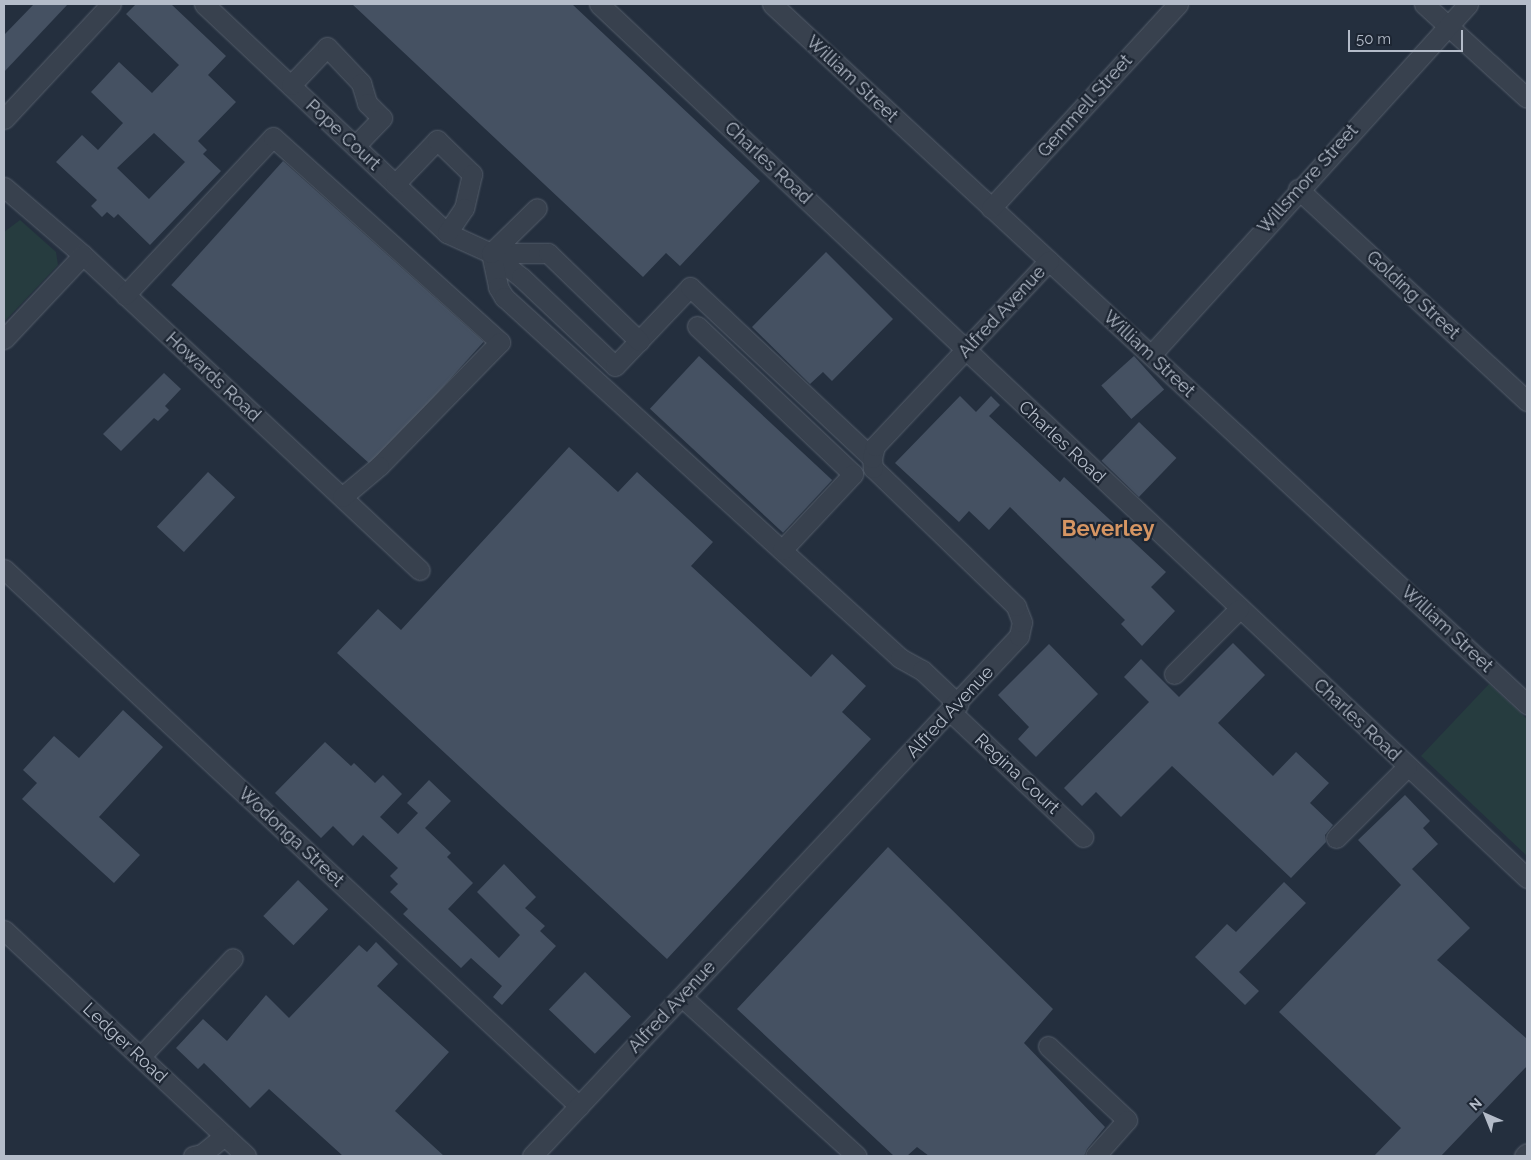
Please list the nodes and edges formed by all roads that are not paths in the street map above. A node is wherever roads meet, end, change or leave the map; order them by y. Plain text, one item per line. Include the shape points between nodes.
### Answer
1 (111, 4) edge
2 (204, 4) edge
3 (599, 4) edge
4 (772, 4) edge
5 (1178, 4) edge
6 (1424, 4) edge
7 (1468, 4) edge
8 (1448, 26) junction
9 (291, 85) junction
10 (1527, 98) edge
11 (4, 119) edge
12 (355, 146) junction
13 (396, 184) junction
14 (4, 187) edge
15 (1298, 189) junction
16 (537, 208) dead end
17 (991, 208) junction
18 (447, 232) junction
19 (491, 253) junction
20 (82, 255) junction
21 (1049, 261) junction
22 (125, 295) junction
23 (697, 326) dead end
24 (4, 340) edge
25 (639, 340) junction
26 (966, 350) junction
27 (1150, 356) junction
28 (1527, 401) edge
29 (872, 458) junction
30 (342, 498) junction
31 (782, 550) junction
32 (4, 569) edge
33 (420, 570) dead end
34 (1239, 609) junction
35 (1174, 674) dead end
36 (1527, 704) edge
37 (955, 708) junction
38 (1407, 767) junction
39 (1083, 837) dead end
40 (1336, 838) dead end
41 (1527, 878) edge
42 (4, 930) edge
43 (233, 958) dead end
44 (682, 997) junction
45 (1048, 1046) dead end
46 (140, 1056) junction
47 (579, 1106) junction
48 (224, 1136) junction
49 (1527, 1153) edge
50 (193, 1156) edge
51 (246, 1156) edge
52 (532, 1156) edge
53 (857, 1156) edge
54 (1095, 1156) edge
55 (1524, 1156) edge

1 - 11 street
2 - 9 street, Pope Court
3 - 26 street, Charles Road
4 - 17 street, William Street
5 - 17 street, Gemmell Street
6 - 8 street
7 - 8 street, Willsmore Street
8 - 10 street
8 - 15 street, Willsmore Street
9 - 12 street, Pope Court
9 - 12 street via 327,47 361,82 368,103 382,118
12 - 13 street, Pope Court
13 - 18 street, Pope Court
13 - 18 street via 437,140 472,174 464,208
14 - 20 street, Howards Road
15 - 27 street, Willsmore Street
15 - 28 street, Golding Street
16 - 19 street
17 - 21 street, William Street
18 - 19 street, Pope Court
19 - 25 street via 548,253
19 - 25 street via 521,277 614,366
19 - 31 street, Regina Court via 498,287 504,297
20 - 22 street, Howards Road
20 - 24 street
21 - 26 street, Alfred Avenue
21 - 27 street, William Street
22 - 30 street, Howards Road
22 - 30 street via 273,137 500,342 379,466
23 - 31 street via 853,474
25 - 29 street via 690,287
26 - 29 street, Alfred Avenue via 875,446
26 - 34 street, Charles Road
27 - 36 street, William Street
29 - 37 street, Alfred Avenue via 873,468 1016,606 1022,622 1019,636
30 - 33 street, Howards Road
31 - 37 street, Regina Court via 900,658 922,670
32 - 47 street, Wodonga Street
34 - 35 street
34 - 38 street, Charles Road
37 - 39 street, Regina Court
37 - 44 street, Alfred Avenue
38 - 40 street
38 - 41 street, Charles Road
42 - 46 street, Ledger Road
43 - 46 street
44 - 47 street, Alfred Avenue
44 - 53 street
45 - 54 street via 1127,1120
46 - 48 street, Ledger Road
47 - 52 street, Alfred Avenue
48 - 50 street via 202,1154
48 - 51 street, Ledger Road
49 - 55 street

